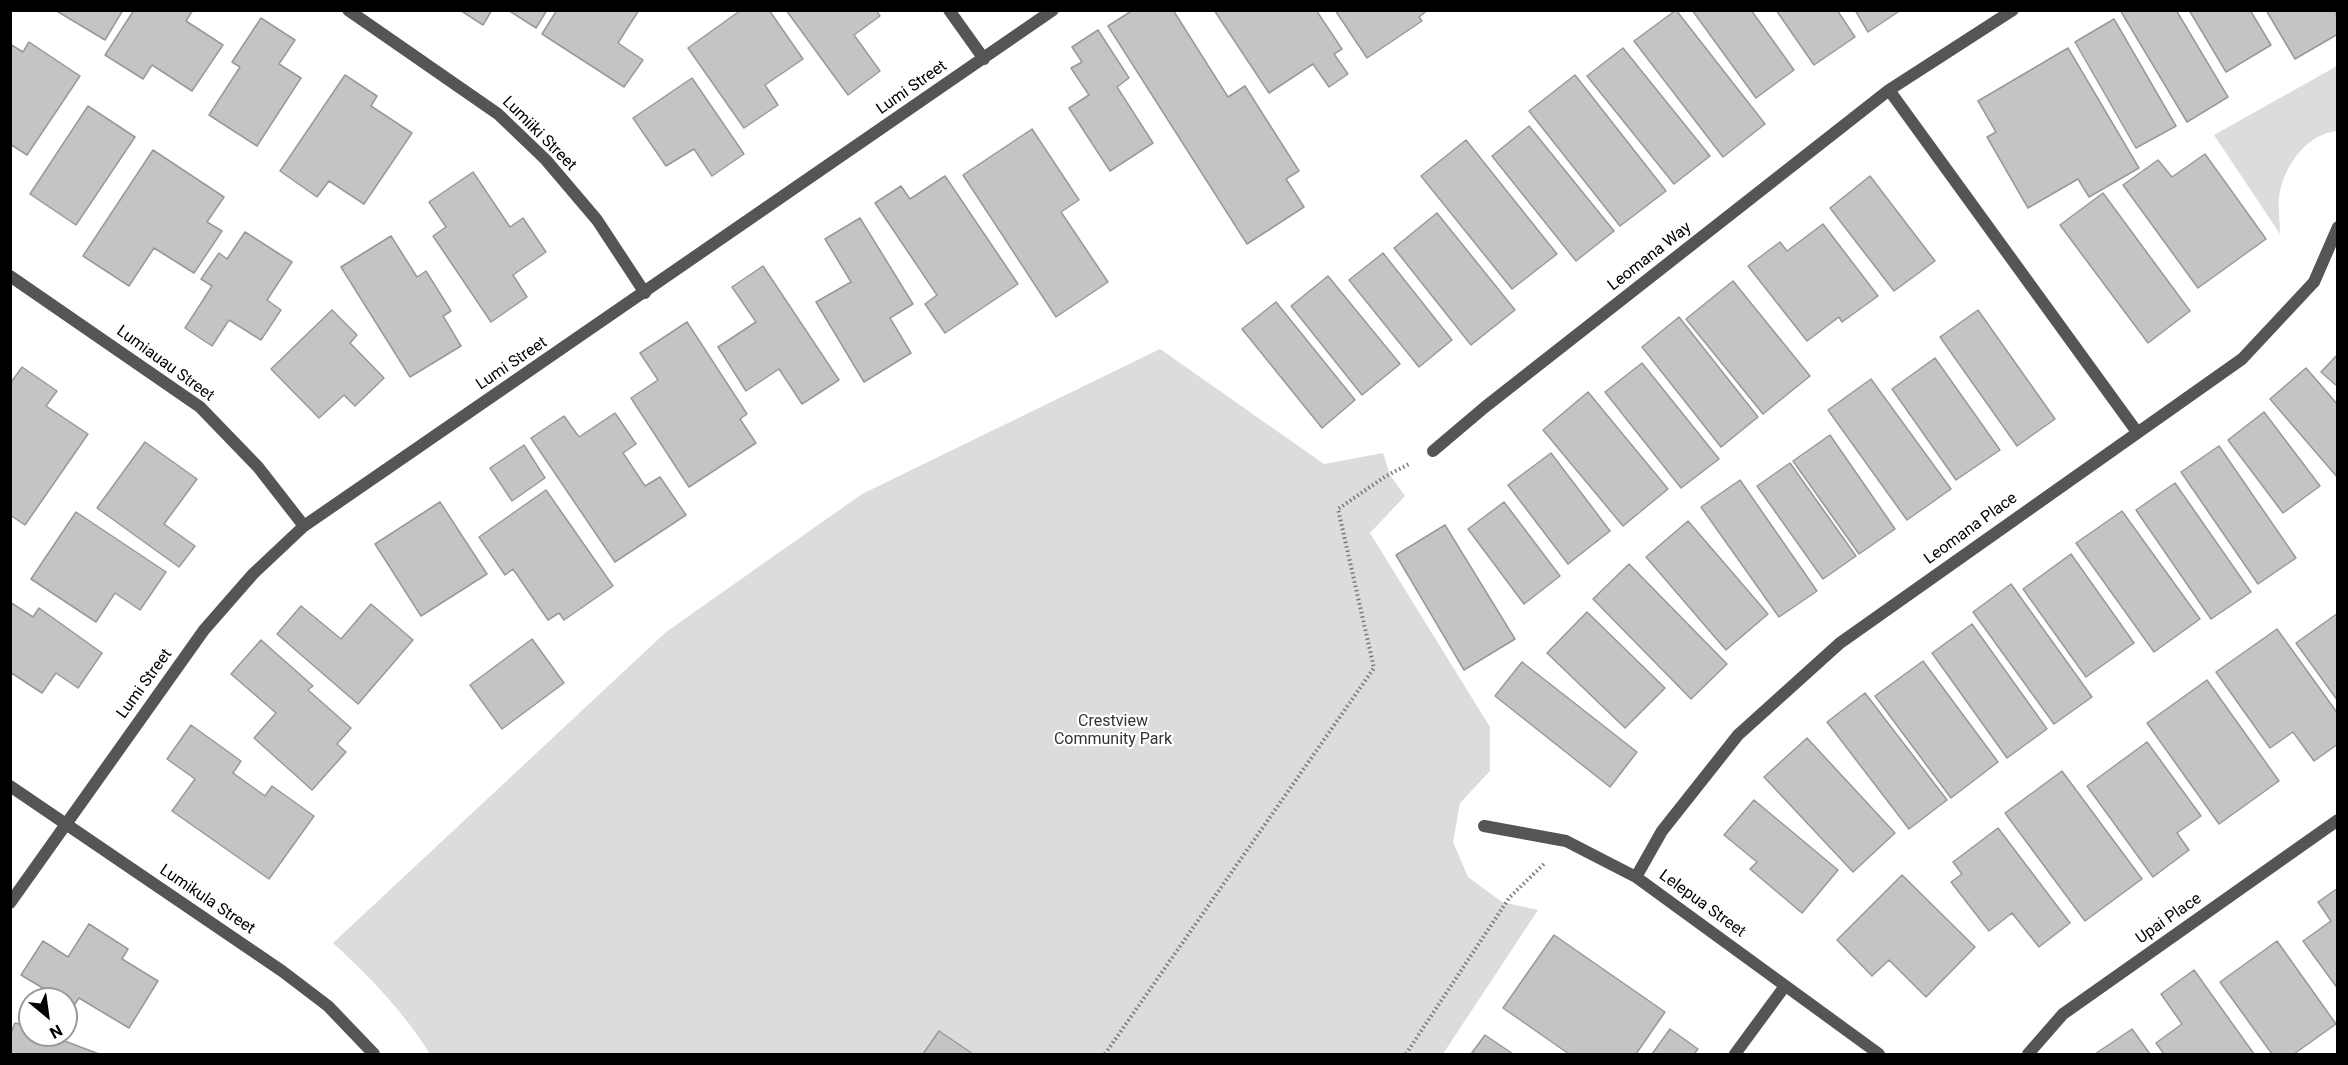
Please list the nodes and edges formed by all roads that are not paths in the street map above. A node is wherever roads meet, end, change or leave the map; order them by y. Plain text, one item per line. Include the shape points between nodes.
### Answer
1 (348, 10) edge
2 (949, 10) edge
3 (1053, 10) edge
4 (2013, 10) edge
5 (984, 59) junction
6 (1889, 90) junction
7 (2337, 227) edge
8 (10, 276) edge
9 (645, 293) junction
10 (2137, 432) junction
11 (1433, 451) road end
12 (304, 526) junction
13 (10, 786) edge
14 (2337, 820) edge
15 (66, 824) junction
16 (1484, 826) dead end
17 (1636, 877) junction
18 (10, 903) edge
19 (1785, 986) junction
20 (374, 1054) edge
21 (1735, 1054) edge
22 (1879, 1054) edge
23 (2028, 1054) edge

1 - 9 street, Lumiiki Street via 498,114 546,160 597,220
2 - 5 street
3 - 5 street, Lumi Street
4 - 6 street, Leomana Way
5 - 9 street, Lumi Street
6 - 10 street
6 - 11 street, Leomana Way
7 - 10 street, Leomana Place via 2314,282 2242,359
8 - 12 street, Lumiauau Street via 200,407 258,466
9 - 12 street, Lumi Street
10 - 17 street, Leomana Place via 1823,658 1738,735 1662,831
12 - 15 street, Lumi Street via 253,574 204,630
13 - 15 street, Lumikula Street
14 - 23 street, Upai Place via 2063,1014
15 - 18 street, Lumi Street
15 - 20 street, Lumikula Street via 282,971 328,1006
16 - 17 street, Lelepua Street via 1566,841
17 - 19 street, Lelepua Street
19 - 21 street
19 - 22 street, Lelepua Street

